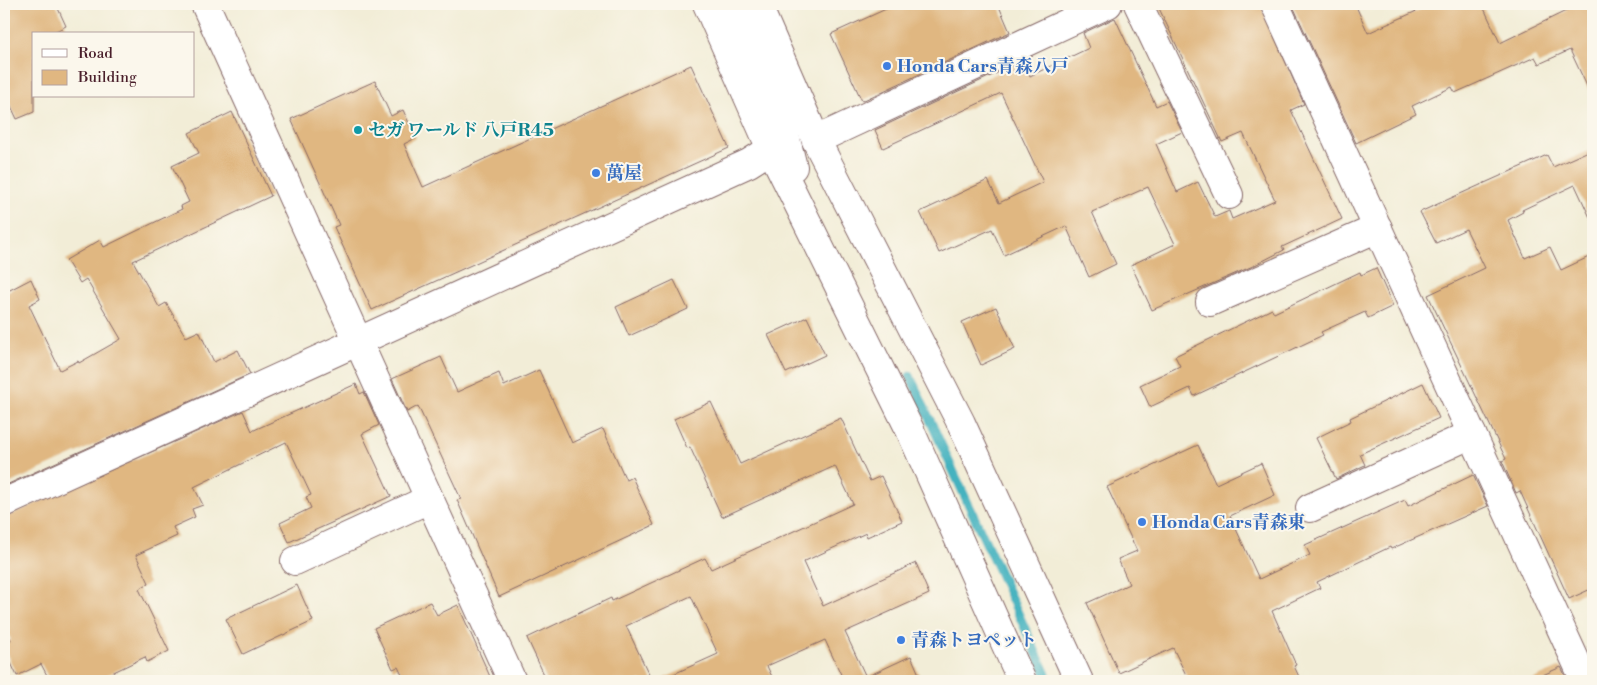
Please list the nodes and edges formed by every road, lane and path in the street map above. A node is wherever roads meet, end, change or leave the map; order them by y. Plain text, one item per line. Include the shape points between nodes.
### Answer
1 (205, 4) edge
2 (707, 4) edge
3 (728, 4) edge
4 (757, 4) edge
5 (1108, 4) edge
6 (1138, 4) edge
7 (1275, 4) edge
8 (816, 140) junction
9 (771, 149) junction
10 (1229, 195) dead end
11 (807, 224) junction
12 (1378, 228) junction
13 (1210, 302) dead end
14 (358, 343) junction
15 (1472, 434) junction
16 (429, 499) junction
17 (4, 503) edge
18 (1310, 508) dead end
19 (295, 561) dead end
20 (512, 681) edge
21 (1022, 681) edge
22 (1079, 681) edge
23 (1585, 681) edge

1 - 14 street
2 - 9 street
3 - 11 street via 782,124
4 - 8 street
5 - 8 street
6 - 10 street
7 - 12 street
8 - 22 street via 961,423
9 - 11 street
9 - 14 street via 742,166
11 - 21 street via 910,430
12 - 13 street
12 - 15 street
14 - 16 street
14 - 17 street
15 - 18 street
15 - 23 street
16 - 19 street
16 - 20 street

